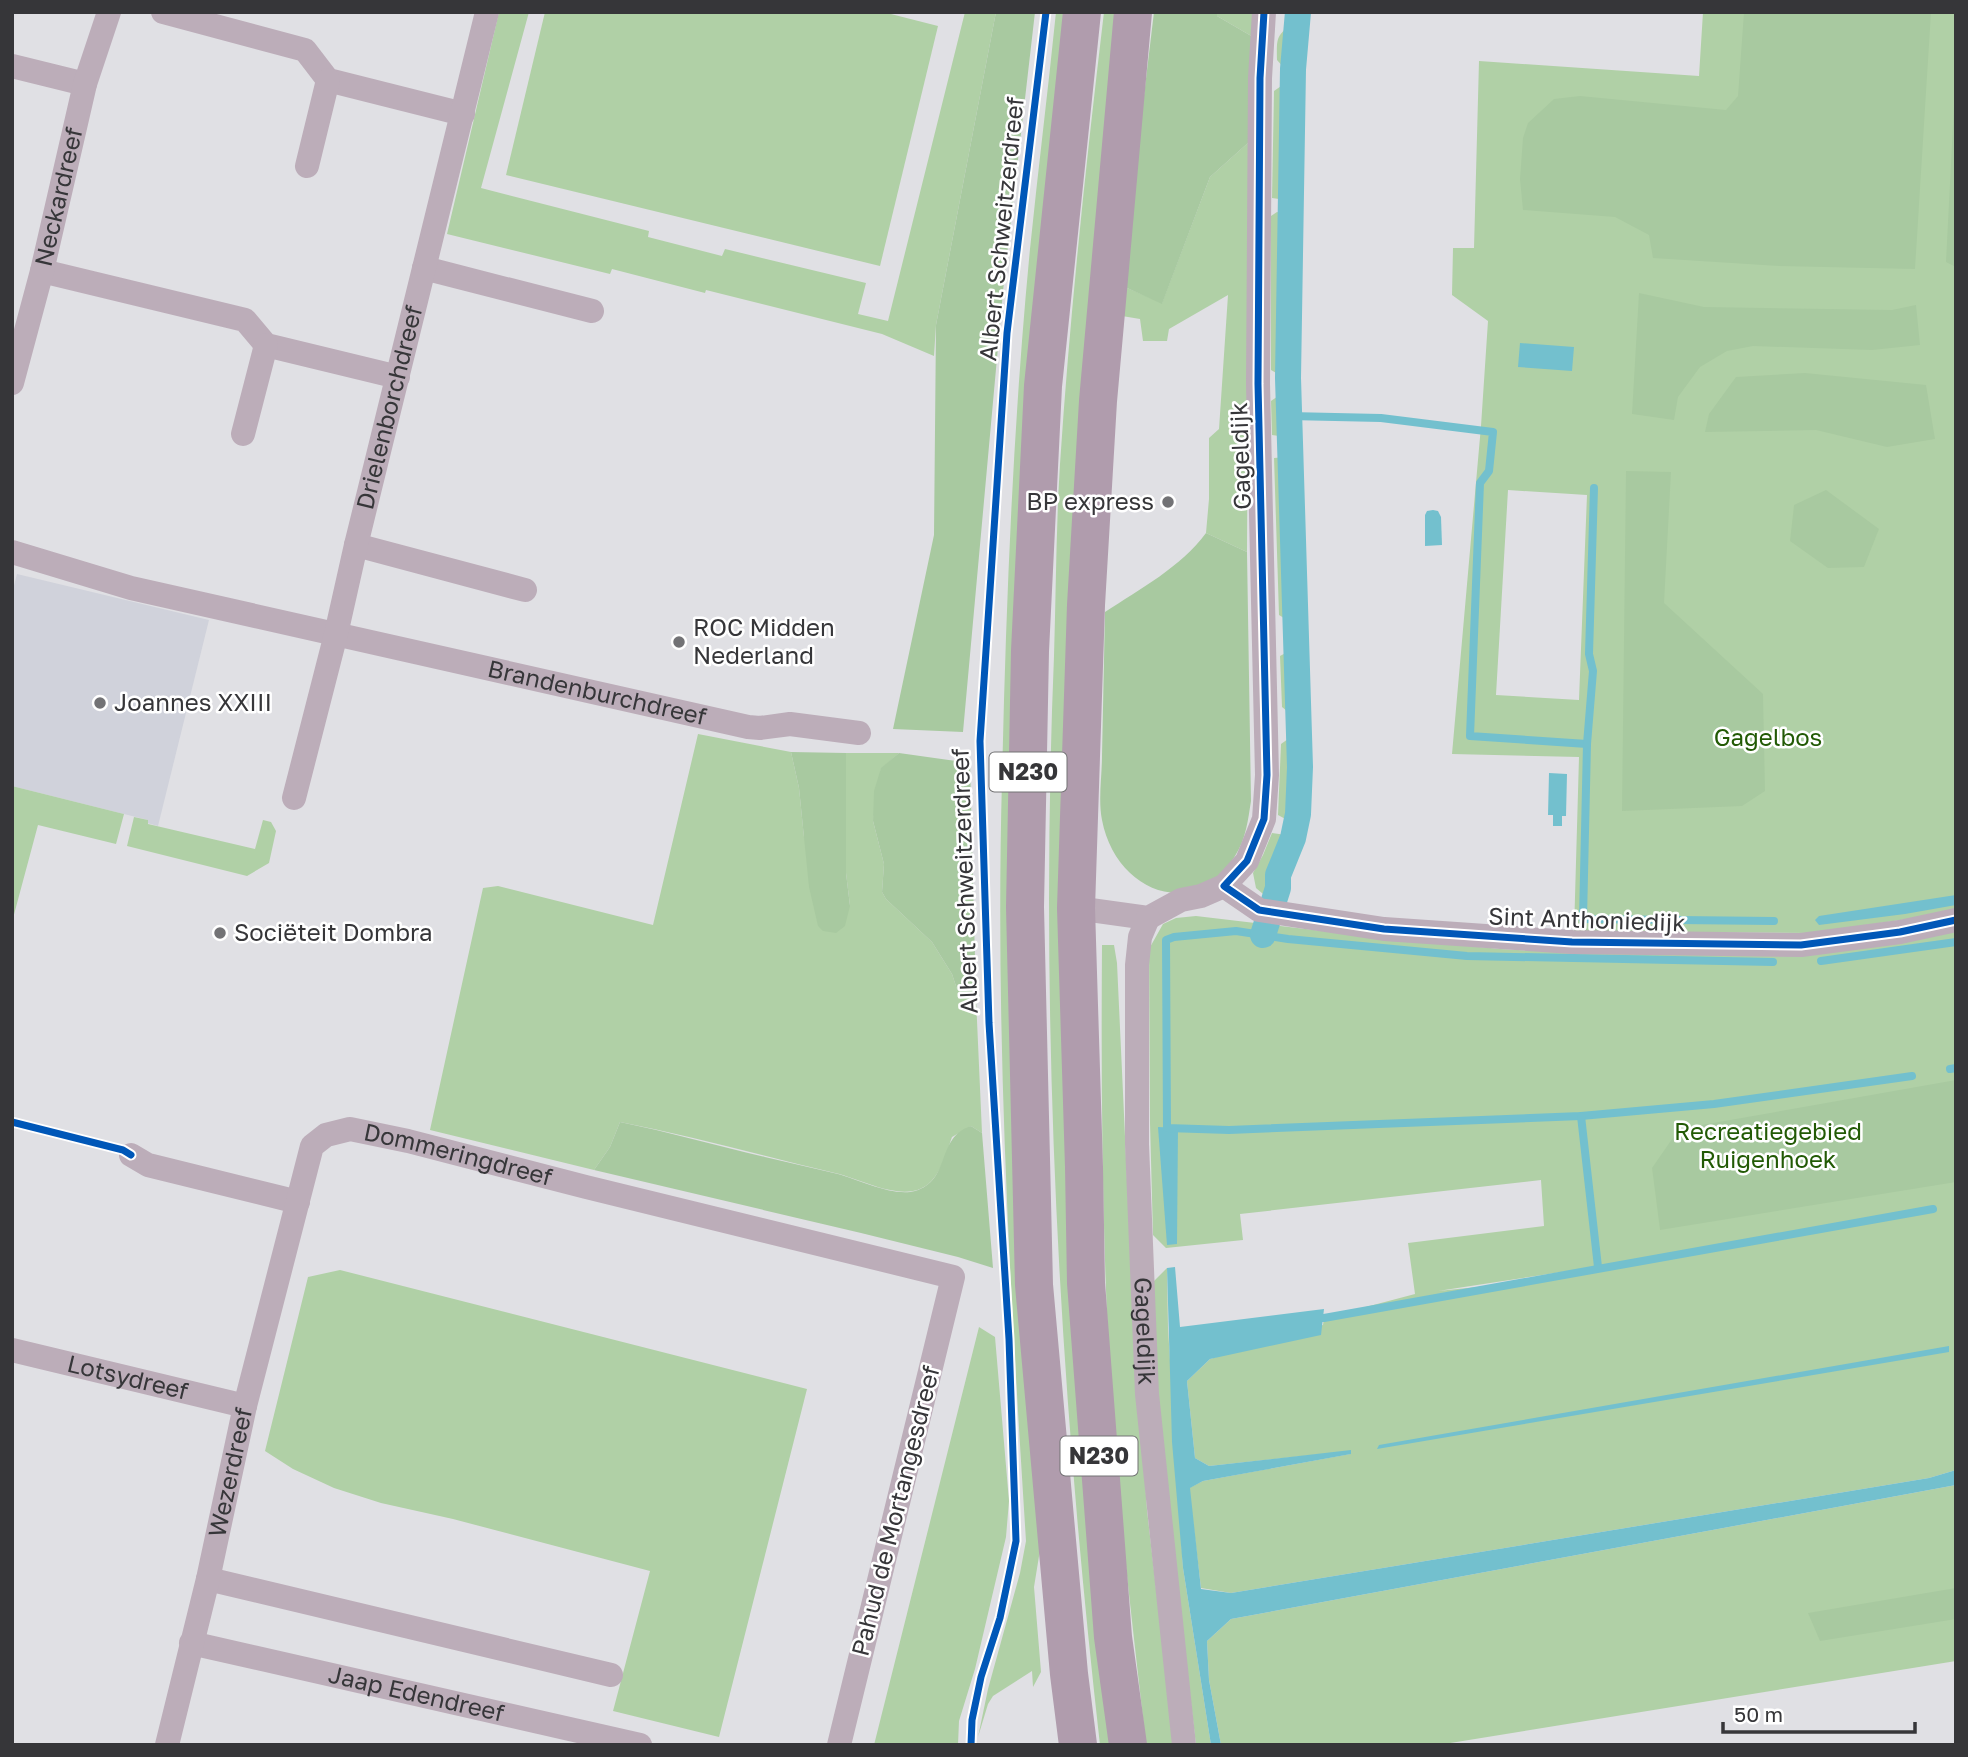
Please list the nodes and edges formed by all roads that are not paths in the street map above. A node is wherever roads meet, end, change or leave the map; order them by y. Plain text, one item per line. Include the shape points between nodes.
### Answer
1 (109, 12) edge
2 (163, 12) edge
3 (487, 12) edge
4 (1082, 12) edge
5 (1133, 12) edge
6 (1264, 12) edge
7 (12, 66) edge
8 (328, 80) junction
9 (85, 84) junction
10 (463, 114) junction
11 (307, 166) dead end
12 (424, 268) junction
13 (42, 271) junction
14 (592, 311) dead end
15 (266, 345) junction
16 (398, 377) junction
17 (12, 383) edge
18 (243, 434) dead end
19 (356, 545) junction
20 (12, 552) edge
21 (525, 590) dead end
22 (336, 634) junction
23 (859, 733) dead end
24 (294, 798) dead end
25 (1224, 886) junction
26 (1076, 908) junction
27 (1148, 918) junction
28 (1956, 920) edge
29 (131, 1155) dead end
30 (298, 1202) junction
31 (953, 1277) joint
32 (12, 1350) edge
33 (245, 1406) junction
34 (208, 1579) junction
35 (191, 1643) junction
36 (611, 1675) dead end
37 (167, 1745) edge
38 (640, 1745) edge
39 (839, 1745) edge
40 (1078, 1745) edge
41 (1128, 1745) edge
42 (1184, 1745) edge

1 - 9 street, Neckardreef
2 - 8 street via 306,50
3 - 10 street, Drielenborchdreef
4 - 40 highway, N230 via 1043,386 1030,651 1025,907 1034,1285
5 - 26 highway, N230 via 1097,415
6 - 25 street, Gageldijk via 1258,397 1267,775 1264,819 1247,861
7 - 9 street
8 - 10 street
8 - 11 street
9 - 13 street, Neckardreef
10 - 12 street, Drielenborchdreef
12 - 14 street
12 - 16 street, Drielenborchdreef
13 - 15 street via 245,320
13 - 17 street, Neckardreef
15 - 16 street
15 - 18 street
16 - 19 street, Drielenborchdreef
19 - 21 street
19 - 22 street, Drielenborchdreef
20 - 22 street, Brandenburchdreef via 131,588
22 - 23 street, Brandenburchdreef via 748,727 790,724
22 - 24 street
25 - 27 street via 1181,900
25 - 28 street, Sint Anthoniedijk via 1259,909 1284,914 1384,929 1572,942 1801,945
26 - 27 street
26 - 41 highway, N230 via 1086,1283 1113,1637
27 - 42 street, Gageldijk via 1137,965 1140,1259 1147,1394
29 - 30 street via 148,1165
30 - 31 street, Dommeringdreef via 312,1146 326,1135 350,1129
30 - 33 street, Wezerdreef
31 - 39 street, Pahud de Mortangesdreef
32 - 33 street, Lotsydreef
33 - 34 street, Wezerdreef
34 - 35 street, Wezerdreef
34 - 36 street
35 - 37 street, Wezerdreef
35 - 38 street, Jaap Edendreef

